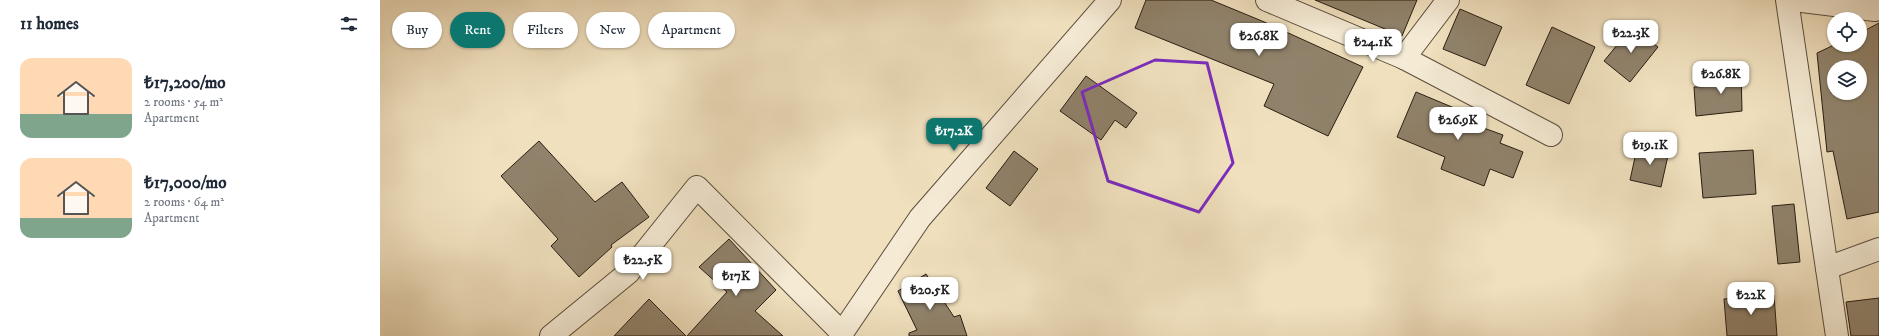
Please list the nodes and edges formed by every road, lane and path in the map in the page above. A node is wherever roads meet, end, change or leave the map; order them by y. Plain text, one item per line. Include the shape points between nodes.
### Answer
1 (1110, 0) edge
2 (1267, 0) edge
3 (1448, 0) edge
4 (1787, 0) edge
5 (1794, 0) edge
6 (1879, 6) edge
7 (1404, 58) junction
8 (1551, 135) dead end
9 (1879, 249) edge
10 (1827, 268) junction
11 (841, 334) edge
12 (551, 336) edge
13 (1837, 336) edge

1 - 11 street via 920,218
2 - 7 street
3 - 7 street
4 - 10 street
5 - 6 street via 1875,10
7 - 8 street
9 - 10 street
10 - 13 street
11 - 12 street via 697,187 628,273

